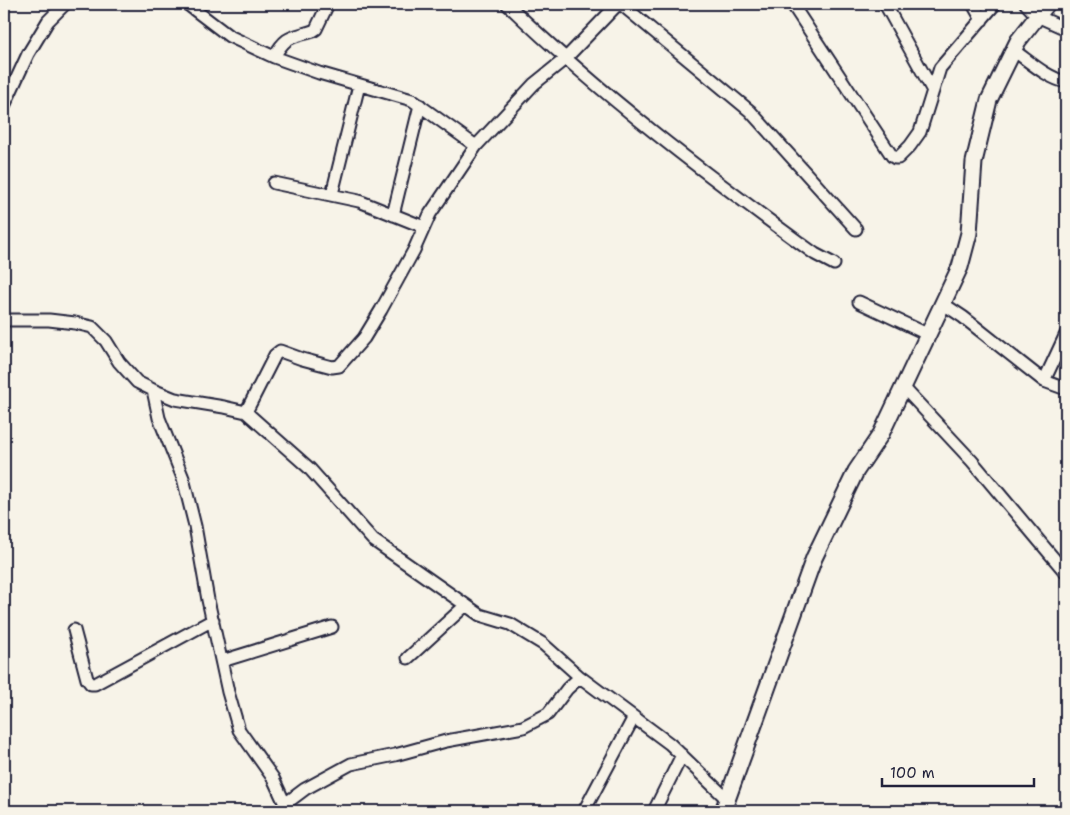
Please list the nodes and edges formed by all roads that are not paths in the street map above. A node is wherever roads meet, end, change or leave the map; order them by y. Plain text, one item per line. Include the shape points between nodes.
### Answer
1 (65, 4) edge
2 (187, 4) edge
3 (328, 4) edge
4 (507, 4) edge
5 (620, 4) edge
6 (792, 4) edge
7 (885, 4) edge
8 (973, 4) edge
9 (995, 4) edge
10 (1026, 4) edge
11 (1042, 10) edge
12 (982, 20) junction
13 (1066, 29) edge
14 (1014, 50) junction
15 (274, 57) junction
16 (565, 59) junction
17 (1066, 82) edge
18 (360, 85) junction
19 (932, 91) junction
20 (420, 105) junction
21 (4, 106) edge
22 (476, 146) junction
23 (274, 183) dead end
24 (332, 194) junction
25 (393, 215) junction
26 (424, 227) junction
27 (856, 229) dead end
28 (834, 264) dead end
29 (859, 302) dead end
30 (942, 303) junction
31 (4, 320) edge
32 (927, 334) junction
33 (1066, 334) edge
34 (1044, 381) junction
35 (902, 387) junction
36 (1066, 389) edge
37 (153, 390) junction
38 (246, 412) junction
39 (1066, 573) edge
40 (466, 605) junction
41 (213, 620) junction
42 (332, 627) dead end
43 (74, 630) dead end
44 (408, 658) dead end
45 (222, 661) junction
46 (580, 677) junction
47 (634, 717) junction
48 (682, 755) junction
49 (726, 805) edge
50 (285, 809) edge
51 (584, 811) edge
52 (654, 811) edge

1 - 21 street via 48,21 28,54
2 - 15 street via 229,36
3 - 15 street via 316,29 282,43
4 - 16 street
5 - 16 street
5 - 27 street via 750,111
6 - 19 street via 895,158 905,152 920,132
7 - 19 street
8 - 12 street
9 - 12 street
10 - 11 street
11 - 13 street
11 - 14 street
12 - 19 street via 940,68
14 - 17 street via 1040,69
14 - 30 street via 989,100 974,162 969,233 960,267
15 - 18 street
16 - 22 street via 534,84
16 - 28 street via 704,173 815,254
18 - 20 street
18 - 24 street
20 - 22 street
20 - 25 street
22 - 26 street
23 - 24 street
24 - 25 street
25 - 26 street
26 - 38 street via 364,338 339,366 302,359 280,350
29 - 32 street
30 - 32 street
30 - 34 street
31 - 37 street via 49,320 92,328 106,340 119,362 137,382
32 - 35 street
33 - 34 street
34 - 36 street
35 - 39 street via 972,461
35 - 49 street via 881,434 856,471 814,558
37 - 38 street via 175,399
37 - 41 street via 158,418 183,478
38 - 40 street via 309,468 373,540
40 - 44 street
40 - 46 street via 480,615 510,624 543,644
41 - 43 street via 95,684 87,679
41 - 45 street
42 - 45 street
45 - 50 street via 239,730 273,778
46 - 47 street
46 - 50 street via 548,714 523,727 446,741 395,756 351,764 304,789
47 - 48 street
47 - 51 street
48 - 49 street
48 - 52 street

